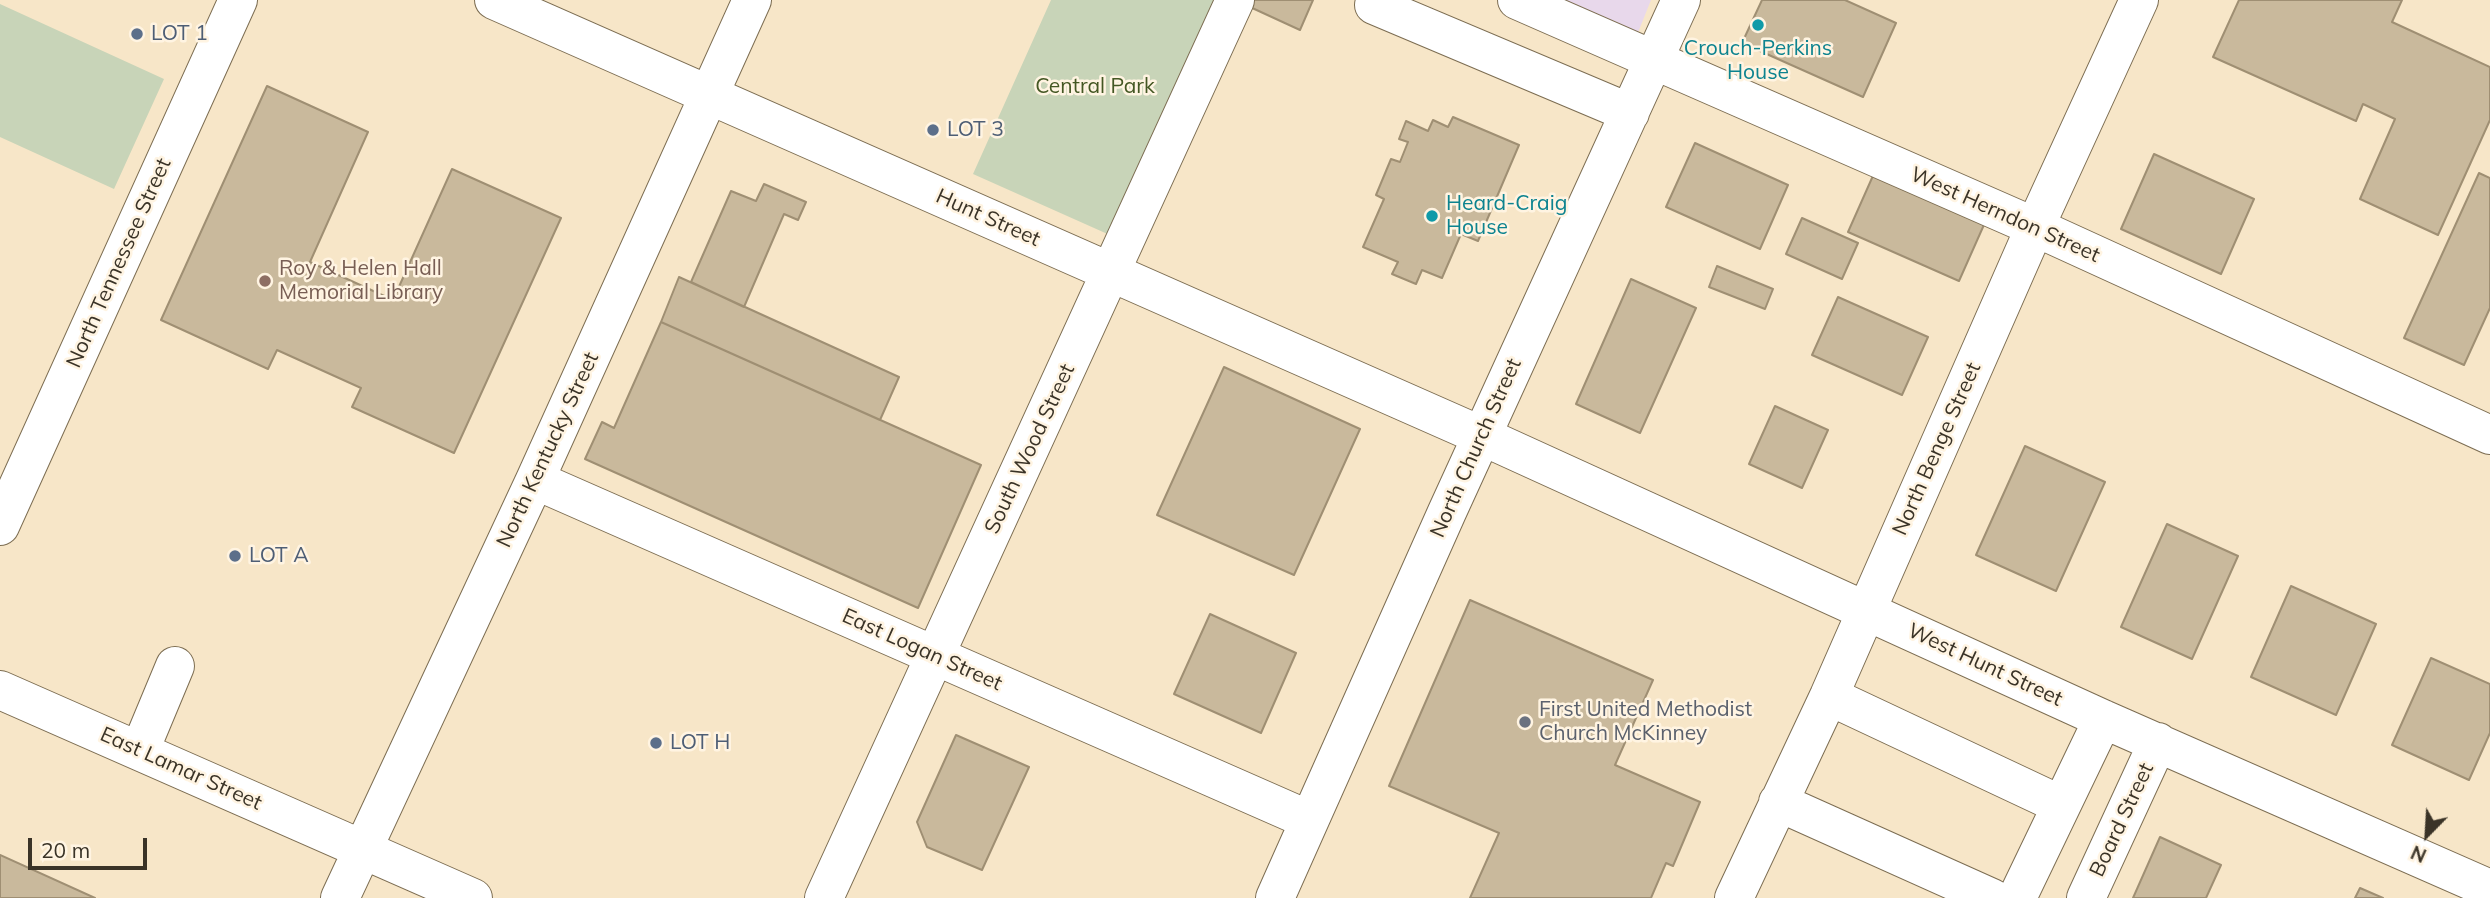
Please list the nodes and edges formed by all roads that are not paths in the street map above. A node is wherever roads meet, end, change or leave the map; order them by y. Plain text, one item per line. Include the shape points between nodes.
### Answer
1 (238, 0) edge
2 (494, 0) edge
3 (752, 0) edge
4 (1236, 0) edge
5 (1517, 0) edge
6 (1681, 0) edge
7 (2139, 0) edge
8 (1374, 5) dead end
9 (1654, 60) junction
10 (710, 96) junction
11 (1630, 113) junction
12 (2035, 227) junction
13 (1111, 273) junction
14 (2490, 435) edge
15 (1482, 436) junction
16 (535, 480) junction
17 (0, 526) edge
18 (1865, 610) junction
19 (935, 656) junction
20 (175, 666) dead end
21 (0, 690) edge
22 (1829, 696) junction
23 (2103, 719) junction
24 (2158, 742) junction
25 (140, 750) junction
26 (1778, 802) junction
27 (2061, 805) junction
28 (1310, 820) junction
29 (362, 848) junction
30 (2490, 889) edge
31 (340, 898) edge
32 (473, 898) edge
33 (824, 898) edge
34 (1275, 898) edge
35 (1734, 898) edge
36 (1992, 898) edge
37 (2017, 898) edge
38 (2086, 898) edge

1 - 17 street, North Tennessee Street
2 - 10 street, Hunt Street
3 - 10 street, North Kentucky Street
4 - 13 street, South Wood Street
5 - 9 street, West Herndon Street
6 - 9 street, North Church Street
7 - 12 street, North Benge Street
8 - 11 street
9 - 11 street, North Church Street
9 - 12 street, West Herndon Street
10 - 13 street, Hunt Street
10 - 16 street, North Kentucky Street
11 - 15 street, North Church Street
12 - 14 street, West Herndon Street
12 - 18 street, North Benge Street
13 - 15 street, Hunt Street
13 - 19 street, South Wood Street
15 - 18 street, West Hunt Street
15 - 28 street, North Church Street
16 - 19 street, East Logan Street
16 - 29 street, North Kentucky Street
18 - 22 street, North Benge Street
18 - 23 street, West Hunt Street
19 - 28 street, East Logan Street
19 - 33 street, South Wood Street
20 - 25 street
21 - 25 street, East Lamar Street
22 - 26 street, North Benge Street
22 - 27 street
23 - 24 street, West Hunt Street
23 - 27 street
24 - 30 street, West Hunt Street
24 - 38 street, Board Street
25 - 29 street, East Lamar Street
26 - 35 street, North Benge Street
26 - 36 street
27 - 37 street
28 - 34 street, North Church Street
29 - 31 street, North Kentucky Street
29 - 32 street, East Lamar Street

